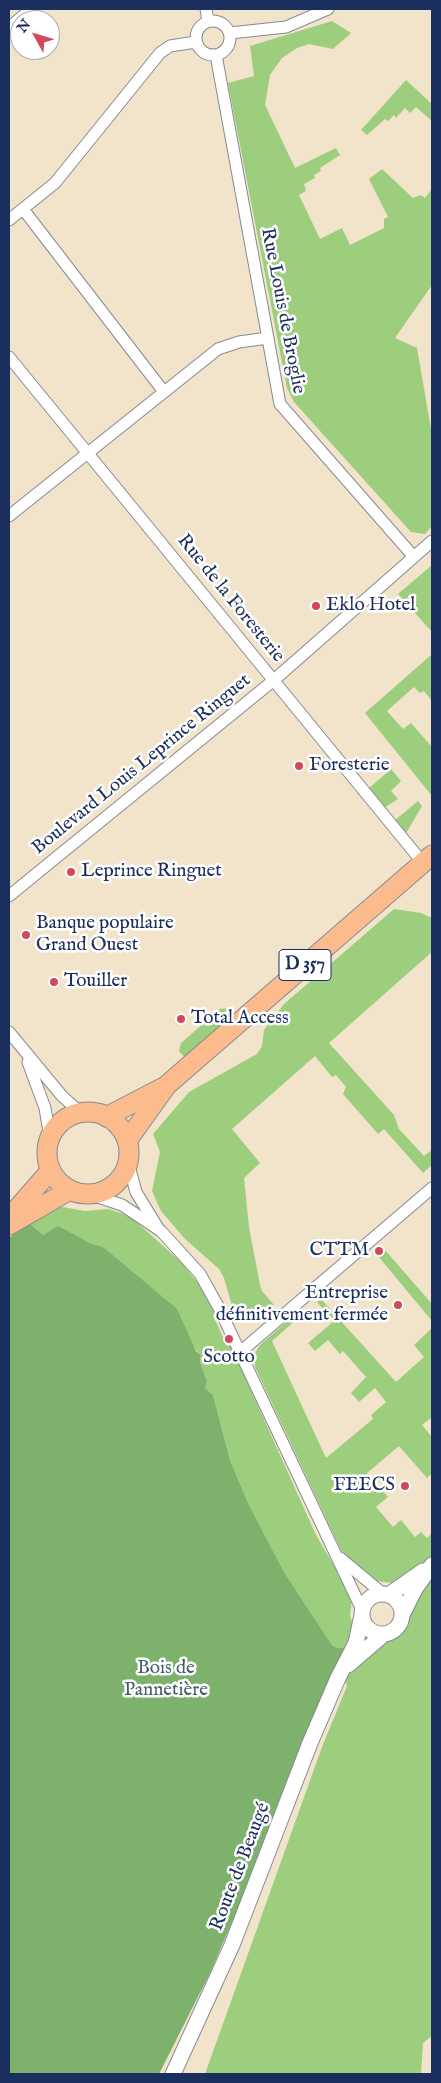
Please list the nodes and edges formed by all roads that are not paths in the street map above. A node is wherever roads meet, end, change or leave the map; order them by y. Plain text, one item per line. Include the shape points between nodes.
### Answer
1 (31, 9) edge
2 (206, 9) edge
3 (328, 9) edge
4 (208, 22) junction
5 (9, 28) edge
6 (230, 33) junction
7 (196, 42) junction
8 (216, 55) junction
9 (23, 209) junction
10 (9, 220) edge
11 (268, 338) junction
12 (9, 357) edge
13 (164, 392) junction
14 (87, 453) junction
15 (9, 516) edge
16 (432, 541) edge
17 (414, 557) junction
18 (274, 680) junction
19 (428, 859) edge
20 (9, 896) edge
21 (9, 1032) edge
22 (25, 1054) junction
23 (167, 1085) junction
24 (82, 1113) junction
25 (106, 1117) junction
26 (50, 1138) junction
27 (127, 1141) junction
28 (128, 1162) junction
29 (51, 1170) junction
30 (432, 1188) edge
31 (70, 1190) junction
32 (89, 1194) junction
33 (9, 1218) edge
34 (9, 1225) edge
35 (161, 1231) junction
36 (239, 1353) junction
37 (333, 1552) junction
38 (432, 1565) edge
39 (386, 1594) junction
40 (362, 1613) junction
41 (403, 1613) junction
42 (384, 1634) junction
43 (342, 1672) junction
44 (173, 2074) edge

1 - 5 street
2 - 4 street
3 - 6 street via 286,27
4 - 6 street via 224,24
4 - 7 street via 199,27
6 - 8 street via 229,44
7 - 8 street via 201,51
7 - 9 street via 170,46 160,53 55,183
8 - 11 street, Rue Louis de Broglie
9 - 10 street
9 - 13 street
11 - 13 street via 218,349
11 - 17 street, Rue Louis de Broglie via 280,404
12 - 14 street, Rue de la Foresterie
13 - 14 street
14 - 15 street
14 - 18 street, Rue de la Foresterie
16 - 17 street, Boulevard Louis Leprince Ringuet
17 - 18 street, Boulevard Louis Leprince Ringuet
18 - 19 street, Rue de la Foresterie
18 - 20 street, Boulevard Louis Leprince Ringuet
19 - 23 main road, D 357
21 - 22 street
22 - 24 street via 62,1096
22 - 26 street via 45,1108
23 - 25 main road, D 357
23 - 27 main road, D 357
24 - 25 main road via 92,1112
24 - 26 main road via 63,1121
25 - 27 main road via 118,1126
26 - 29 main road via 48,1160
27 - 28 main road
28 - 32 main road via 114,1184 103,1192
28 - 35 street via 136,1192
29 - 31 main road
29 - 33 main road
30 - 36 street
31 - 32 main road
31 - 34 main road
32 - 35 street via 122,1206
35 - 36 street via 200,1274
36 - 37 street
37 - 39 street
37 - 40 street
38 - 39 street
38 - 41 street
39 - 40 street via 368,1599
39 - 41 street via 399,1601
40 - 42 street via 368,1628
40 - 43 street, Route de Beaugé via 356,1643
41 - 42 street via 400,1625
42 - 43 street, Route de Beaugé
43 - 44 street, Route de Beaugé via 310,1743 232,1945

